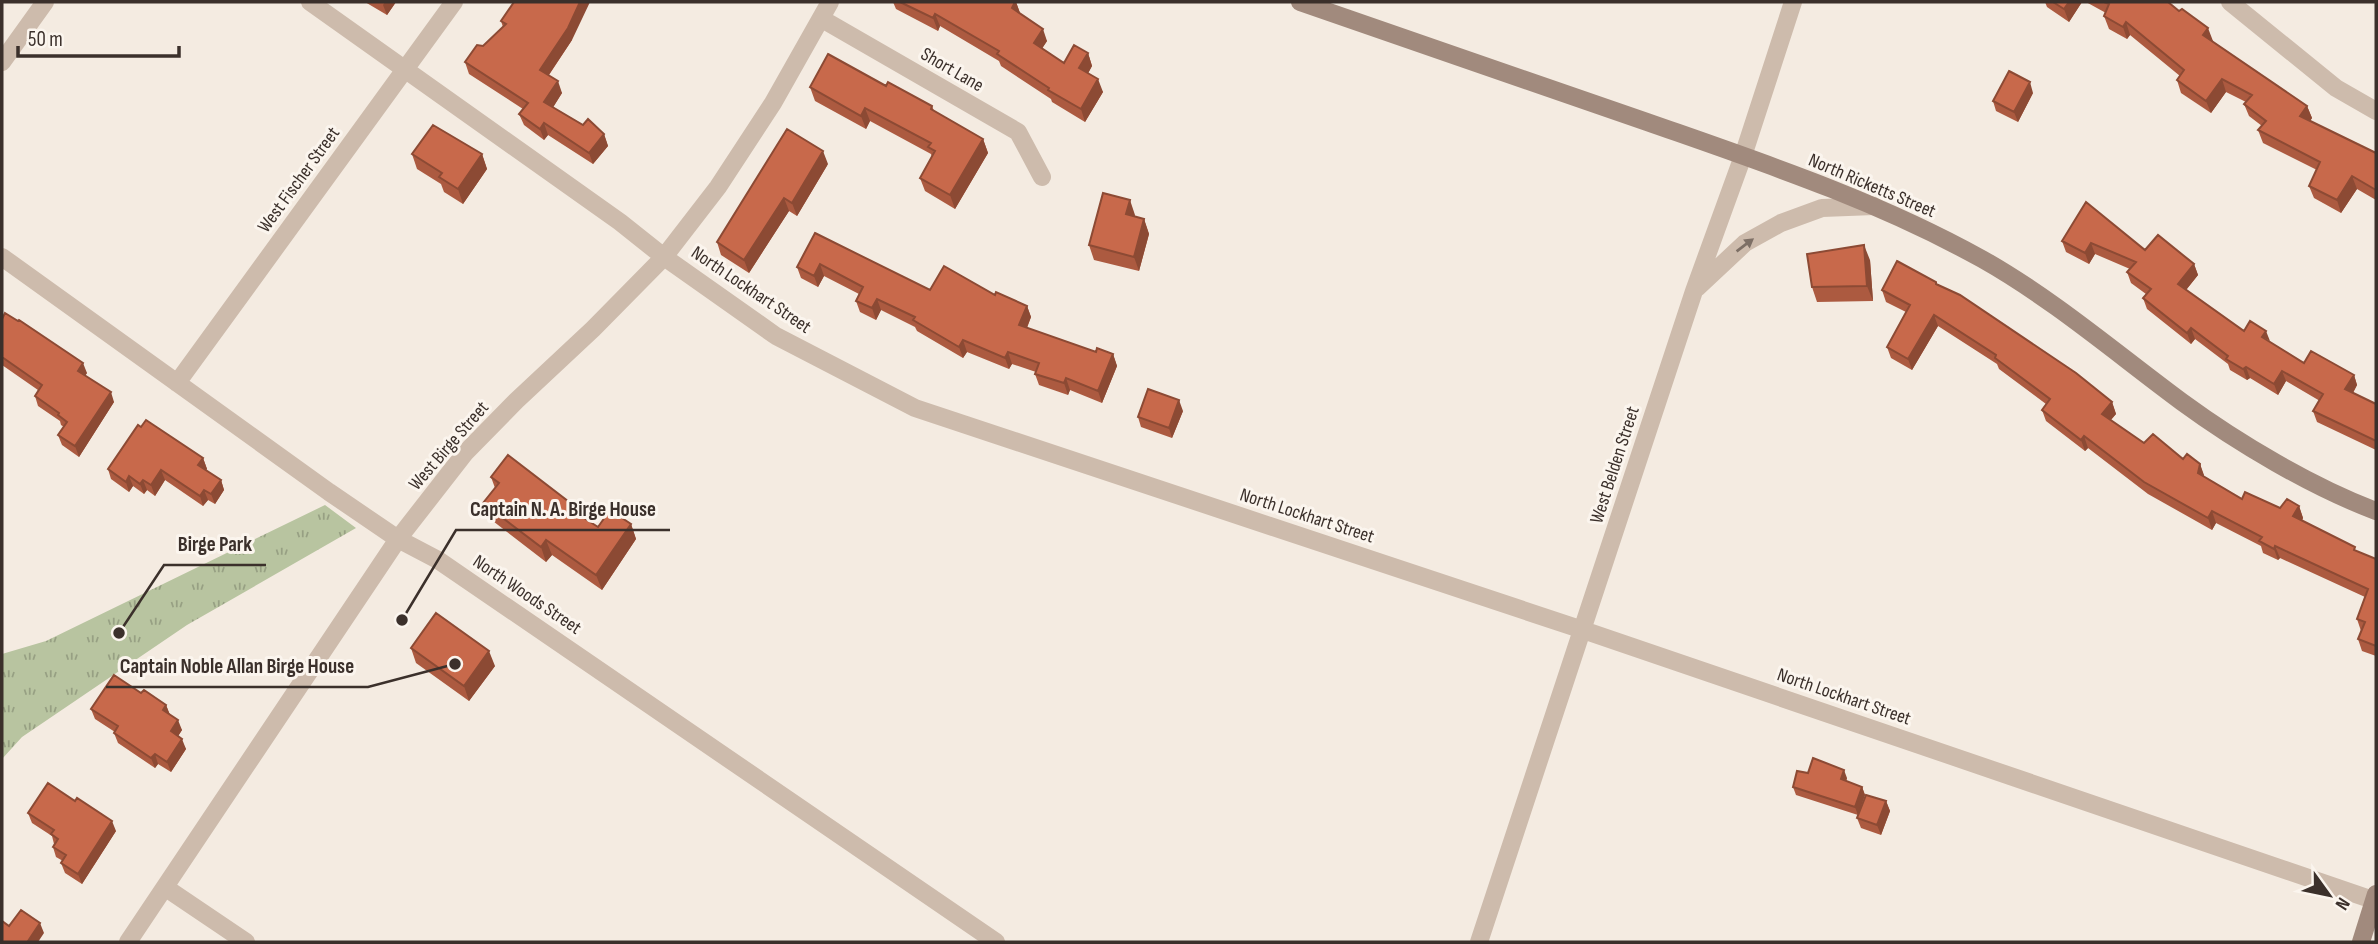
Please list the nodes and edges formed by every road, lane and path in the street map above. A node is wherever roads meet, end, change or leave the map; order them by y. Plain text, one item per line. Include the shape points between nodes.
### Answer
1 (45, 2) edge
2 (310, 2) edge
3 (454, 2) edge
4 (830, 2) edge
5 (1300, 2) edge
6 (1793, 2) edge
7 (2230, 2) edge
8 (822, 19) junction
9 (2, 62) edge
10 (405, 69) junction
11 (2376, 111) edge
12 (1743, 156) junction
13 (1042, 177) dead end
14 (1875, 206) junction
15 (2, 257) edge
16 (664, 257) junction
17 (1694, 291) junction
18 (177, 383) junction
19 (2376, 511) edge
20 (398, 539) junction
21 (1583, 631) junction
22 (166, 888) junction
23 (2376, 898) edge
24 (128, 942) edge
25 (246, 942) edge
26 (996, 942) edge
27 (1479, 942) edge
28 (2361, 942) edge

1 - 9 street
2 - 10 street, North Lockhart Street
3 - 10 street, West Fischer Street
4 - 8 street, West Birge Street
5 - 12 street, North Ricketts Street
6 - 12 street, West Belden Street
7 - 11 street via 2336,88
8 - 13 street, Short Lane via 1018,132
8 - 16 street, West Birge Street via 718,187
10 - 16 street, North Lockhart Street
10 - 18 street, West Fischer Street
12 - 14 street, North Ricketts Street
12 - 17 street, West Belden Street
17 -> 14 street via 1745,243 1782,223 1822,208
14 - 19 street, North Ricketts Street via 1983,260 2068,316 2186,405 2263,454 2342,498
15 - 18 street, North Woods Street
16 - 20 street, West Birge Street via 465,453
16 - 21 street, North Lockhart Street via 776,336 915,408
17 - 21 street, West Belden Street
18 - 20 street, North Woods Street
20 - 22 street, West Birge Street
20 - 26 street, North Woods Street via 438,560
21 - 23 street, North Lockhart Street
21 - 27 street, West Belden Street
22 - 24 street, West Birge Street
22 - 25 street
23 - 28 street

